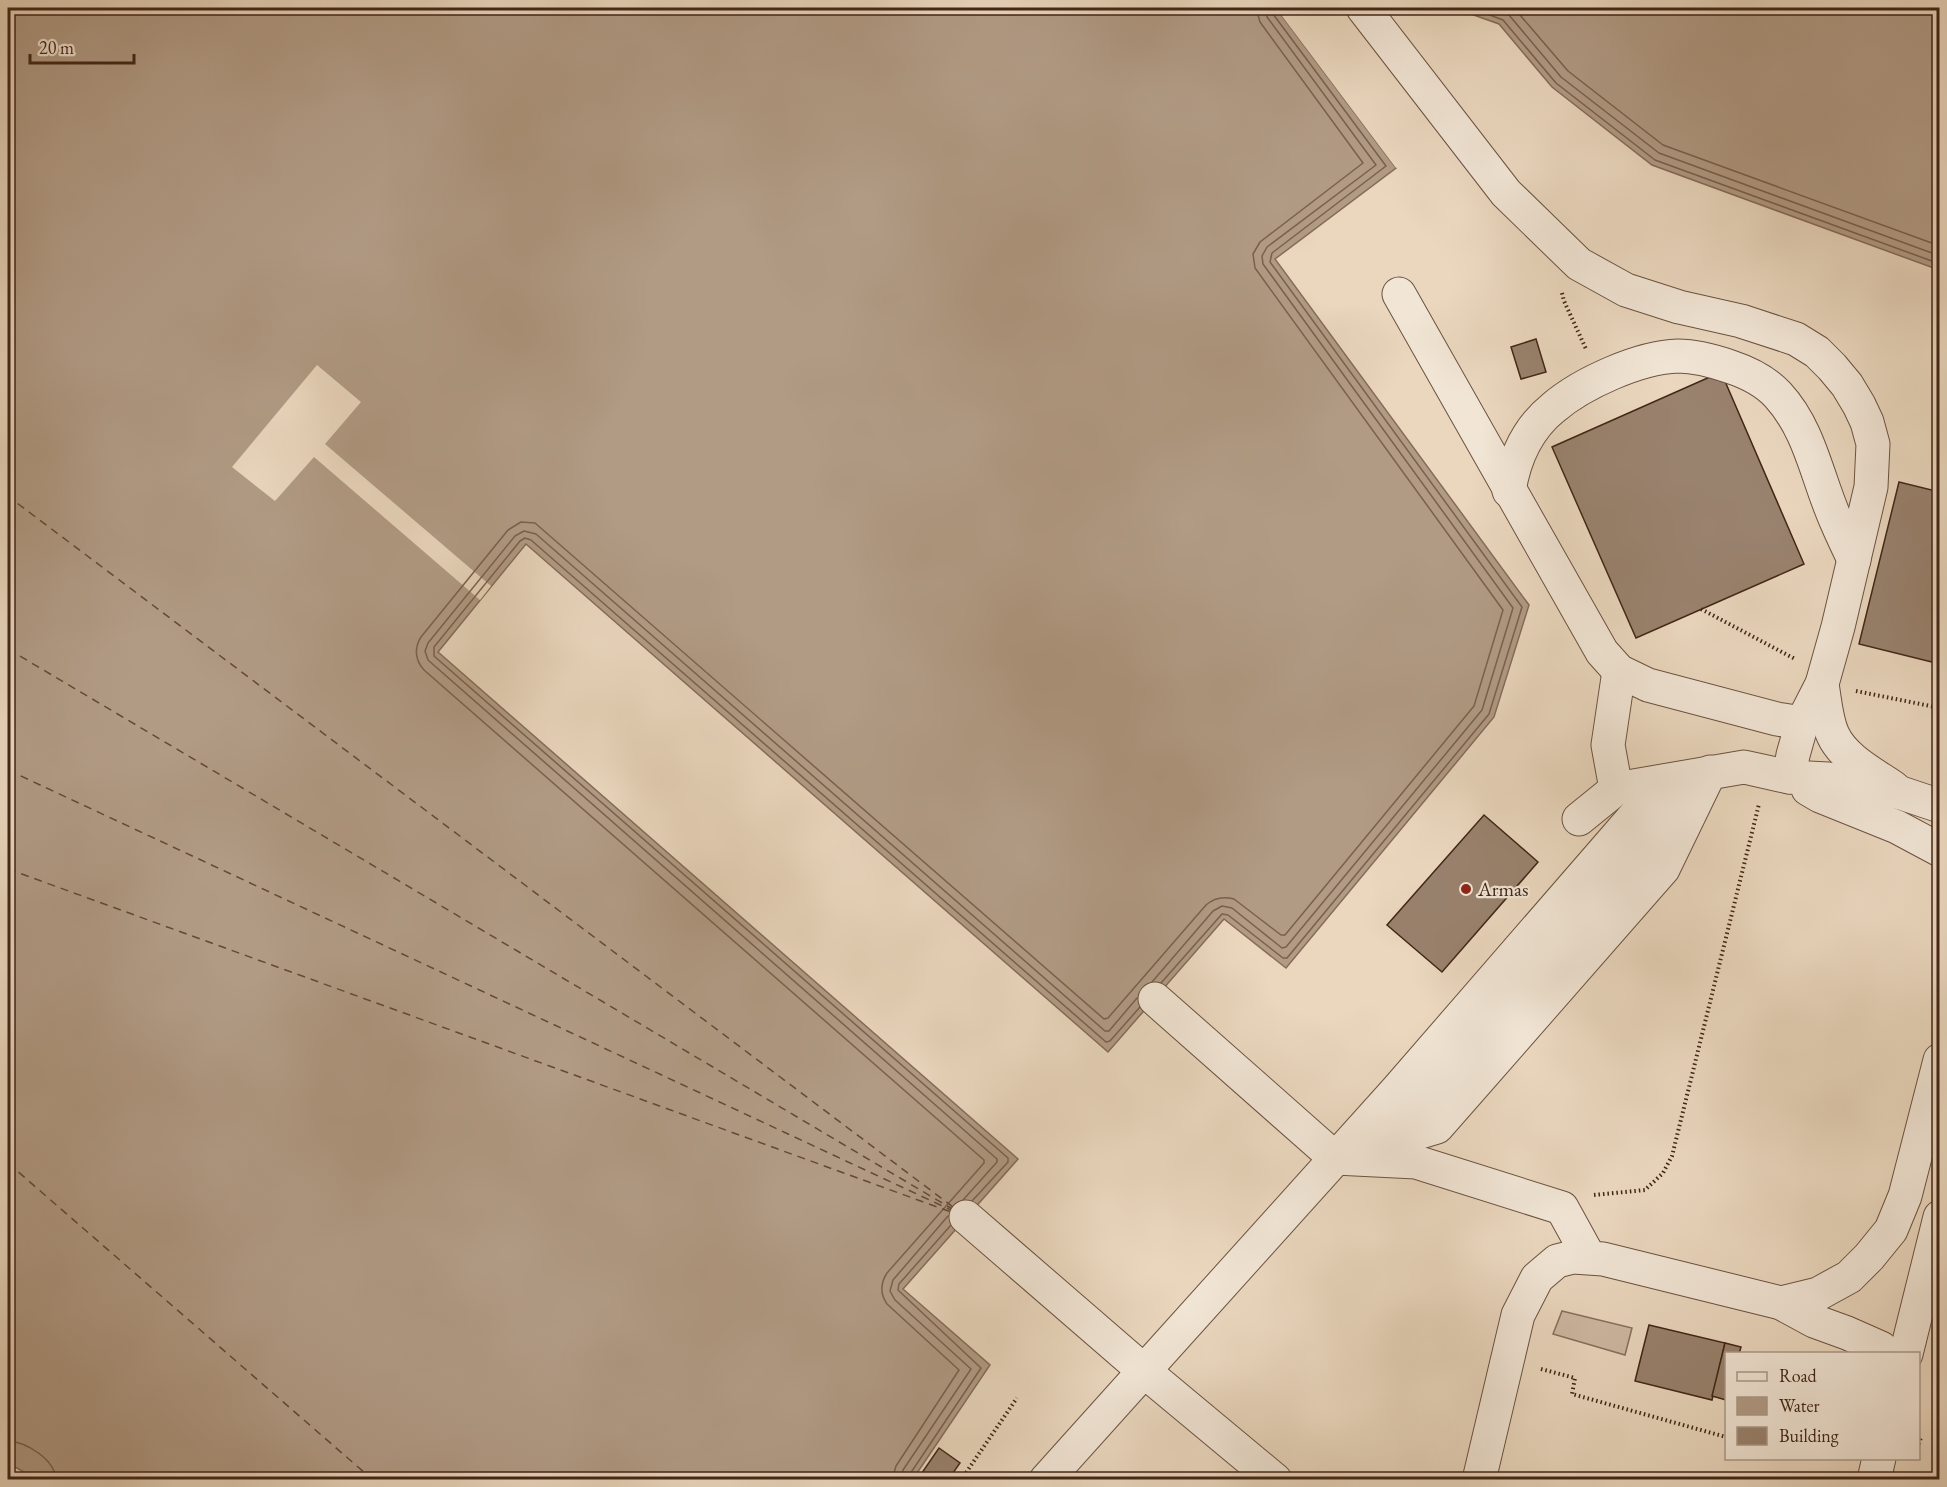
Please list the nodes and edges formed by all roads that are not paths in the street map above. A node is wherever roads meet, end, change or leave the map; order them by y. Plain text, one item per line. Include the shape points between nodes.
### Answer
1 (1363, 8) edge
2 (1399, 294) dead end
3 (1509, 491) junction
4 (1854, 560) junction
5 (1618, 671) junction
6 (1822, 684) junction
7 (1802, 723) junction
8 (1777, 774) junction
9 (1665, 781) junction
10 (1901, 793) junction
11 (1940, 806) edge
12 (1579, 819) dead end
13 (1940, 850) edge
14 (1155, 999) dead end
15 (1940, 1060) edge
16 (1335, 1158) junction
17 (966, 1217) dead end
18 (1940, 1217) edge
19 (1589, 1257) junction
20 (1780, 1303) junction
21 (1886, 1352) edge
22 (1906, 1352) edge
23 (1144, 1371) junction
24 (1879, 1460) edge
25 (1046, 1479) edge
26 (1275, 1479) edge
27 (1479, 1479) edge
28 (1874, 1479) edge

1 - 4 lane via 1506,193 1579,264 1626,290 1796,339 1832,367 1858,405 1874,444 1871,487
2 - 3 lane
3 - 4 lane via 1522,447 1552,408 1579,390 1638,364 1677,356 1698,357 1749,373 1778,394 1806,436
3 - 5 lane via 1602,652
4 - 6 lane
5 - 7 lane via 1648,686
5 - 9 lane via 1608,745
6 - 7 lane
6 - 10 lane via 1834,736 1859,764
7 - 8 lane via 1793,755
8 - 9 lane via 1744,767
8 - 10 lane
8 - 13 lane
9 - 12 lane
9 - 16 lane via 1386,1080
9 - 16 lane via 1407,1099
9 - 16 lane via 1663,869 1437,1127
10 - 11 lane
14 - 16 lane
15 - 20 lane via 1905,1196 1891,1230 1849,1277 1818,1294
16 - 19 lane via 1416,1162 1562,1208
16 - 23 lane
17 - 23 lane
18 - 22 lane
19 - 20 lane
19 - 27 lane via 1557,1261 1537,1278 1518,1315
20 - 21 lane
23 - 25 lane
23 - 26 lane
24 - 28 lane

